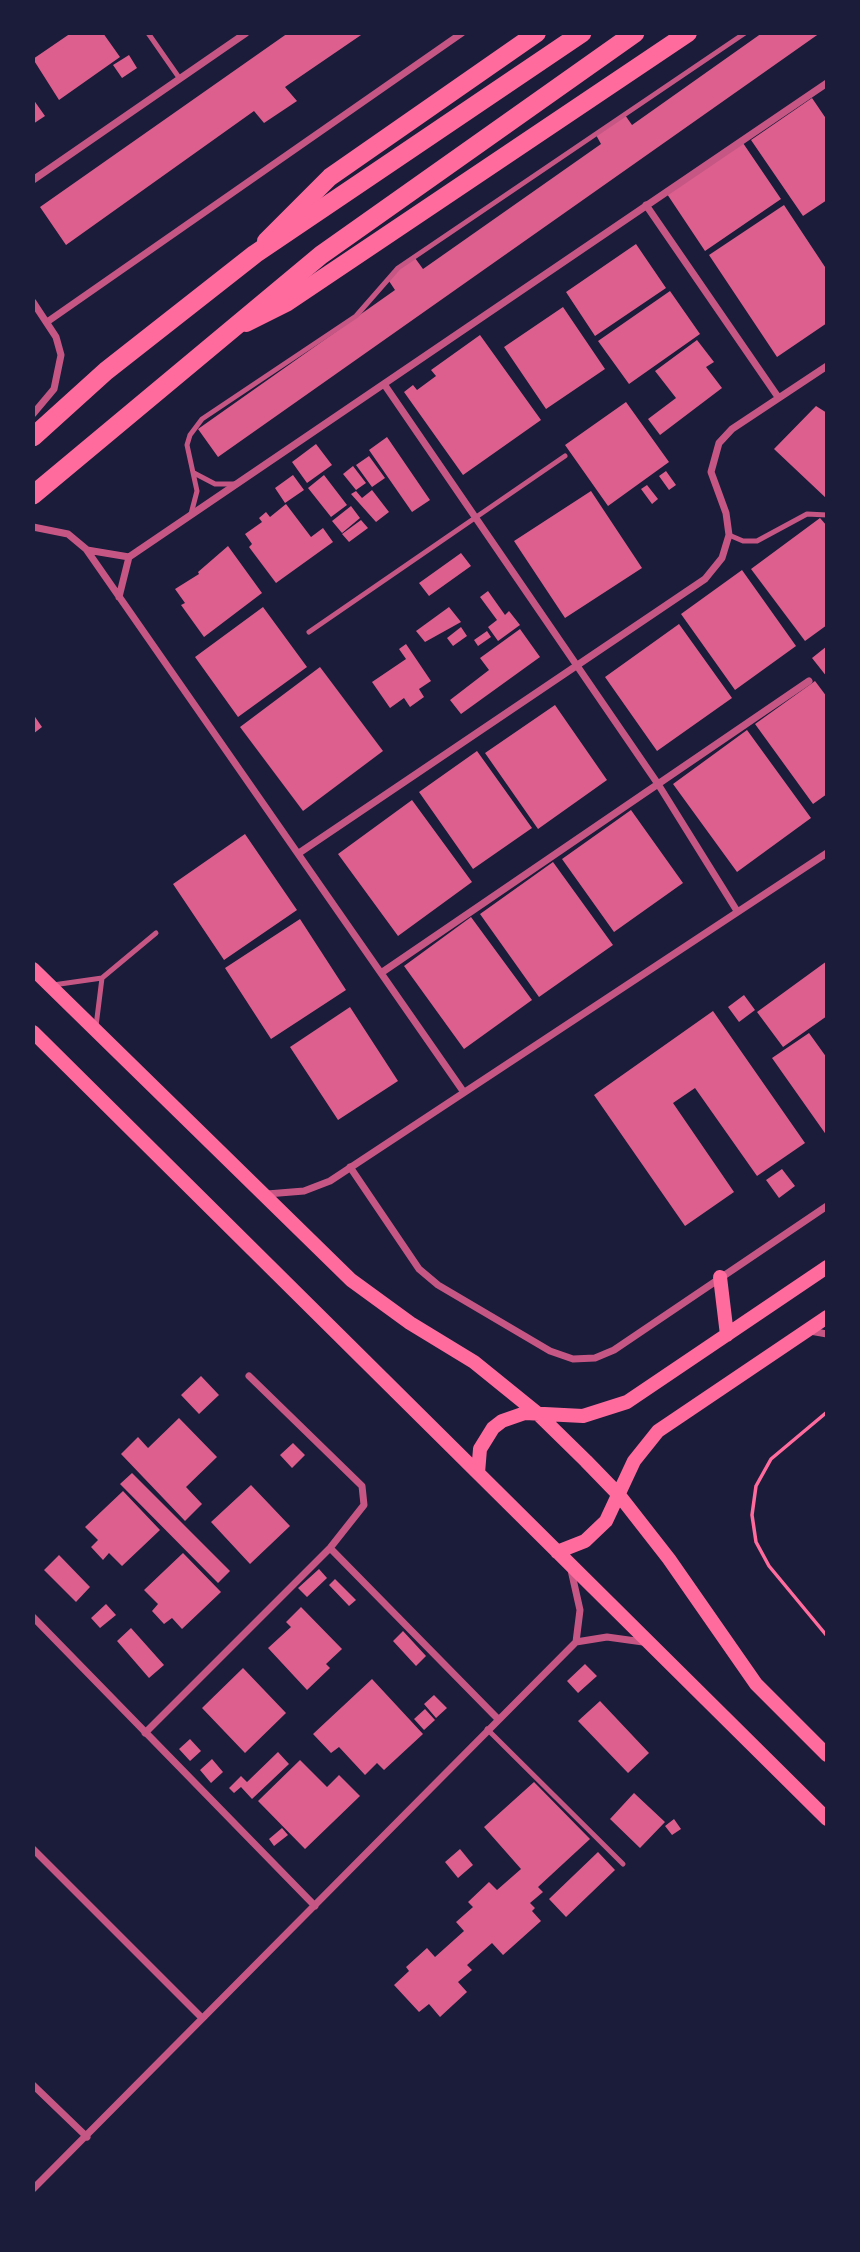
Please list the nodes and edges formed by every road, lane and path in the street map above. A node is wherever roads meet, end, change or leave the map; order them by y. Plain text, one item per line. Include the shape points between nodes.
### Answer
1 (148, 33) edge
2 (230, 33) edge
3 (246, 33) edge
4 (462, 33) edge
5 (537, 33) edge
6 (582, 33) edge
7 (635, 33) edge
8 (688, 33) edge
9 (745, 33) edge
10 (236, 41) junction
11 (180, 79) junction
12 (827, 83) edge
13 (33, 180) edge
14 (646, 205) junction
15 (255, 254) junction
16 (33, 302) edge
17 (47, 322) junction
18 (226, 332) junction
19 (827, 366) edge
20 (384, 384) junction
21 (778, 397) junction
22 (33, 414) edge
23 (33, 437) edge
24 (565, 456) dead end
25 (194, 473) junction
26 (239, 483) junction
27 (33, 495) edge
28 (827, 515) edge
29 (189, 517) junction
30 (475, 517) junction
31 (33, 527) edge
32 (729, 535) junction
33 (86, 549) junction
34 (129, 557) junction
35 (119, 597) junction
36 (309, 632) dead end
37 (577, 666) junction
38 (809, 681) dead end
39 (657, 784) junction
40 (299, 853) junction
41 (827, 853) edge
42 (737, 911) junction
43 (156, 933) dead end
44 (33, 969) edge
45 (382, 973) junction
46 (102, 978) junction
47 (50, 985) junction
48 (96, 1030) junction
49 (33, 1032) edge
50 (463, 1091) junction
51 (350, 1167) junction
52 (262, 1194) junction
53 (827, 1206) edge
54 (827, 1267) edge
55 (720, 1278) junction
56 (827, 1317) edge
57 (806, 1331) junction
58 (827, 1334) edge
59 (727, 1335) junction
60 (249, 1376) dead end
61 (827, 1412) edge
62 (537, 1413) junction
63 (478, 1474) junction
64 (619, 1495) junction
65 (330, 1549) junction
66 (557, 1552) junction
67 (569, 1565) junction
68 (33, 1616) edge
69 (827, 1636) edge
70 (576, 1642) junction
71 (653, 1644) junction
72 (497, 1718) junction
73 (486, 1729) junction
74 (145, 1733) junction
75 (827, 1755) edge
76 (827, 1819) edge
77 (33, 1849) edge
78 (623, 1864) dead end
79 (314, 1906) junction
80 (201, 2017) junction
81 (33, 2085) edge
82 (87, 2137) junction
83 (33, 2189) edge

1 - 11 lane
2 - 10 lane
3 - 10 street
4 - 17 street
5 - 15 main road via 330,177
6 - 15 highway
7 - 18 highway via 371,218
8 - 18 main road via 295,297
9 - 25 lane via 398,268 355,316 211,412 190,435 187,455
10 - 11 street
11 - 13 street
12 - 14 street
14 - 20 street
14 - 21 street
15 - 23 highway via 106,371
16 - 17 street
17 - 22 street via 56,337 61,367 54,389
18 - 27 highway
19 - 21 street
20 - 26 street
20 - 30 street
21 - 32 street via 732,429 714,452 712,482 726,513
24 - 30 lane
25 - 26 lane via 215,484
25 - 29 lane via 197,491
26 - 29 street
28 - 32 lane via 807,514 757,541
29 - 34 street
30 - 36 lane
30 - 37 street
31 - 33 street via 68,534
32 - 37 street via 722,558 705,579
33 - 34 street
33 - 35 street
34 - 35 street
35 - 40 street
37 - 39 street
37 - 40 street
38 - 39 street
39 - 42 street
39 - 45 street
40 - 45 street
41 - 42 street
42 - 50 street
43 - 46 lane
44 - 47 main road
45 - 50 street
46 - 47 lane
46 - 48 lane
47 - 48 main road
48 - 52 main road
49 - 63 main road
50 - 51 street
51 - 52 street via 304,1191
51 - 55 street via 419,1269 438,1285 561,1356 584,1360 605,1355
52 - 62 main road via 351,1280 474,1362
53 - 55 street
54 - 59 main road
55 - 59 main road
56 - 57 main road
57 - 58 street
57 - 64 main road via 658,1432 635,1461
59 - 62 main road via 613,1408 568,1417
60 - 65 street via 362,1486 364,1505
61 - 69 path via 771,1459 757,1486 752,1515 756,1542 769,1566
62 - 63 main road via 513,1416 493,1428 480,1449
62 - 64 main road
63 - 66 main road
64 - 66 main road via 596,1532
64 - 75 main road via 738,1661
65 - 72 street
65 - 74 street
66 - 67 main road
67 - 70 street via 578,1595
67 - 71 main road
68 - 74 street
70 - 71 street via 622,1638
70 - 72 street
71 - 76 main road
72 - 73 street
73 - 78 lane
73 - 79 street
74 - 79 street
77 - 80 street
79 - 80 street
80 - 82 street
81 - 82 street
82 - 83 street

